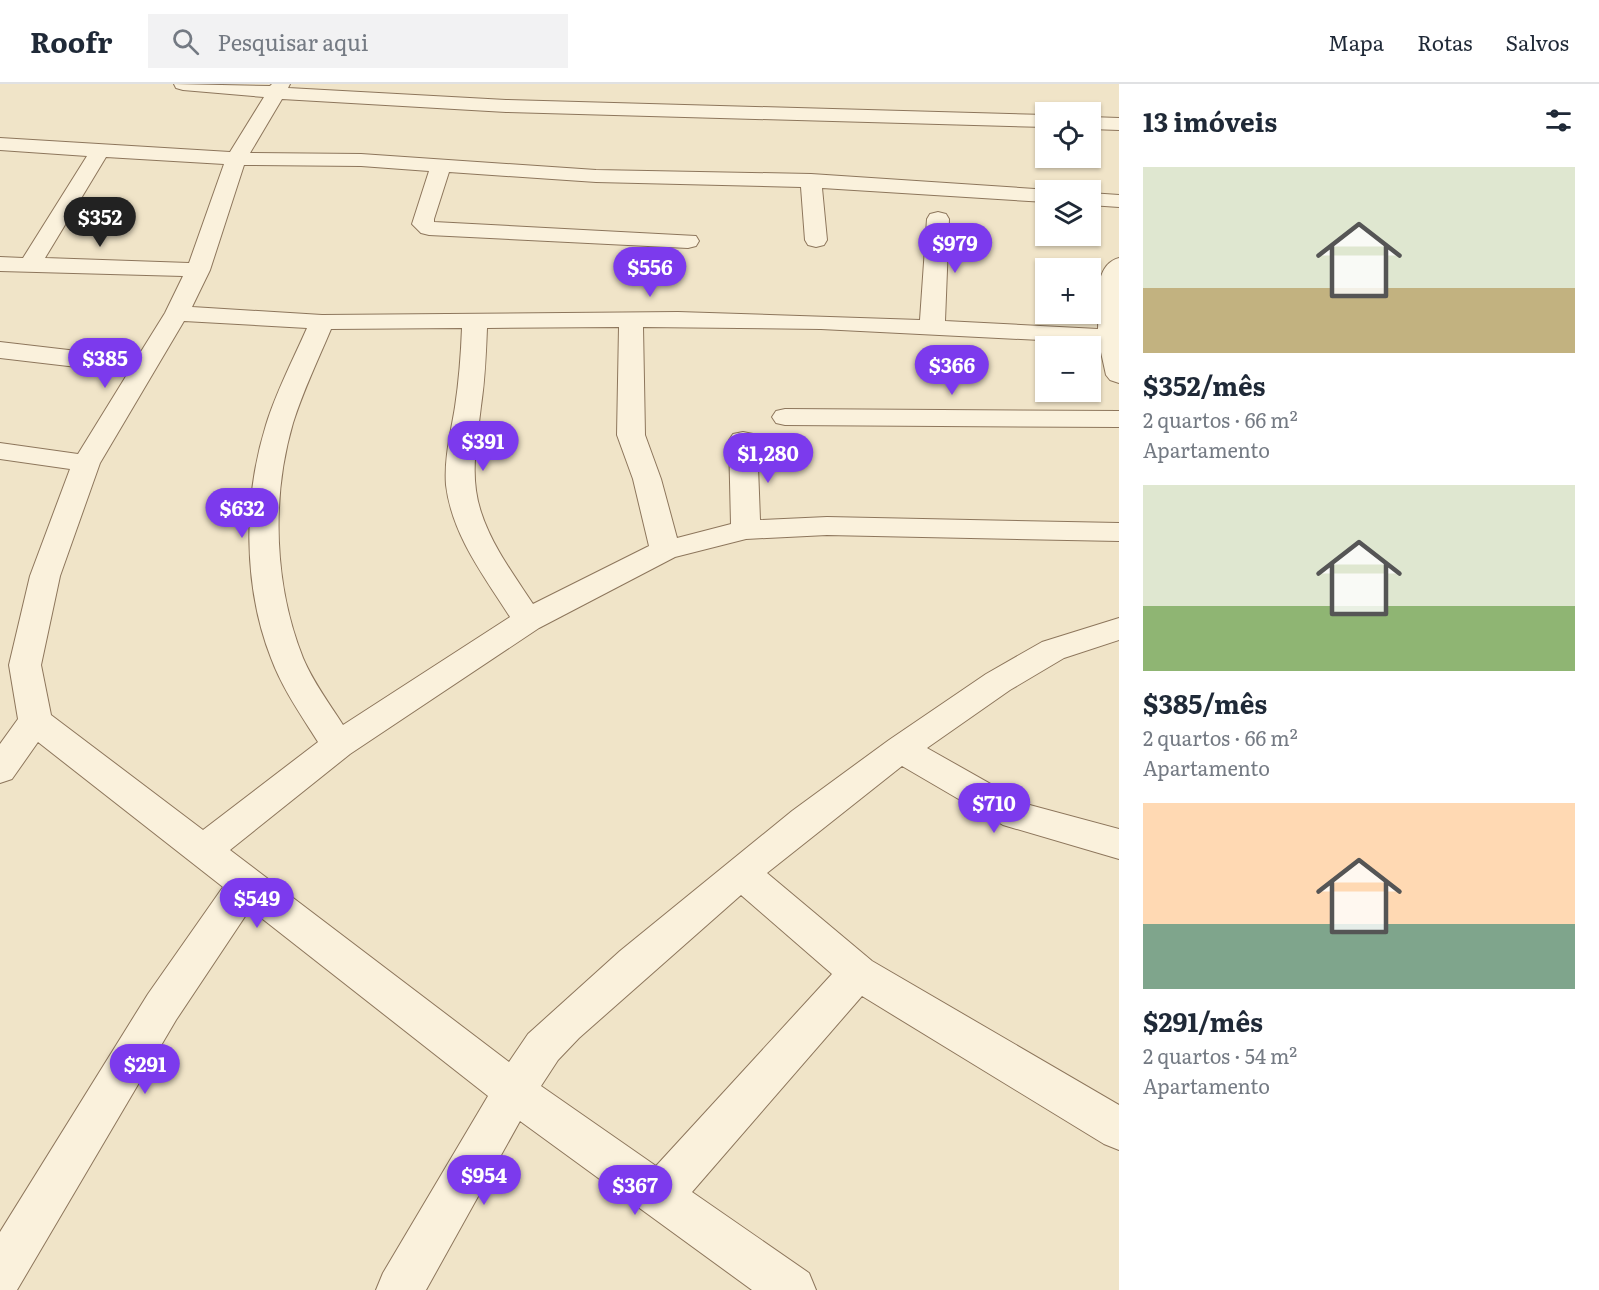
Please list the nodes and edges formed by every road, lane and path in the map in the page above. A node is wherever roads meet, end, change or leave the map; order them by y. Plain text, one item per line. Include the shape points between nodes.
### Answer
1 (183, 84) edge
2 (278, 89) edge
3 (1035, 121) edge
4 (1101, 123) edge
5 (1119, 124) edge
6 (0, 144) edge
7 (99, 152) junction
8 (236, 159) junction
9 (441, 165) junction
10 (811, 180) junction
11 (1035, 195) edge
12 (1101, 200) edge
13 (1119, 201) edge
14 (938, 219) dead end
15 (816, 240) dead end
16 (688, 241) dead end
17 (0, 264) edge
18 (1119, 265) edge
19 (29, 266) junction
20 (198, 270) junction
21 (177, 313) junction
22 (631, 319) junction
23 (476, 321) junction
24 (322, 322) junction
25 (932, 327) junction
26 (1114, 337) edge
27 (0, 350) edge
28 (146, 366) junction
29 (1119, 375) edge
30 (785, 417) dead end
31 (1119, 419) edge
32 (743, 440) dead end
33 (0, 451) edge
34 (86, 463) junction
35 (746, 530) junction
36 (1119, 532) edge
37 (665, 550) junction
38 (528, 620) junction
39 (1119, 629) edge
40 (13, 664) edge
41 (35, 721) junction
42 (338, 745) junction
43 (901, 749) junction
44 (0, 770) edge
45 (1119, 844) edge
46 (204, 850) junction
47 (741, 873) junction
48 (245, 885) junction
49 (858, 973) junction
50 (514, 1091) junction
51 (1119, 1129) edge
52 (660, 1195) junction
53 (0, 1275) edge
54 (400, 1290) edge
55 (792, 1290) edge

1 - 2 street
2 - 3 street via 628,112
2 - 8 street
4 - 5 street
6 - 7 street
7 - 8 street
7 - 19 street
8 - 9 street
8 - 20 street
9 - 10 street via 596,176
9 - 16 street via 423,219 423,225 429,228
10 - 11 street
10 - 15 street
12 - 13 street
14 - 25 street
17 - 19 street
18 - 26 street via 1112,273
19 - 20 street
20 - 21 street
21 - 24 street
21 - 28 street
22 - 23 street
22 - 25 street
22 - 37 street via 631,435
23 - 24 street
23 - 38 street via 461,494 487,558
24 - 42 street via 276,437 268,482 265,559 273,613 287,660
25 - 26 street
26 - 29 street
27 - 28 street
28 - 34 street
30 - 31 street
32 - 35 street
33 - 34 street
34 - 40 street
35 - 36 street via 826,526
35 - 37 street
37 - 38 street
38 - 42 street
39 - 43 street via 1053,650 998,682
40 - 41 street
41 - 44 street
41 - 46 street
42 - 46 street
43 - 45 street via 1016,815
43 - 47 street
46 - 48 street
47 - 49 street
47 - 50 street via 565,1025 543,1047
48 - 50 street
48 - 53 street via 162,1007
49 - 51 street
49 - 52 street
50 - 52 street
50 - 54 street
52 - 55 street

